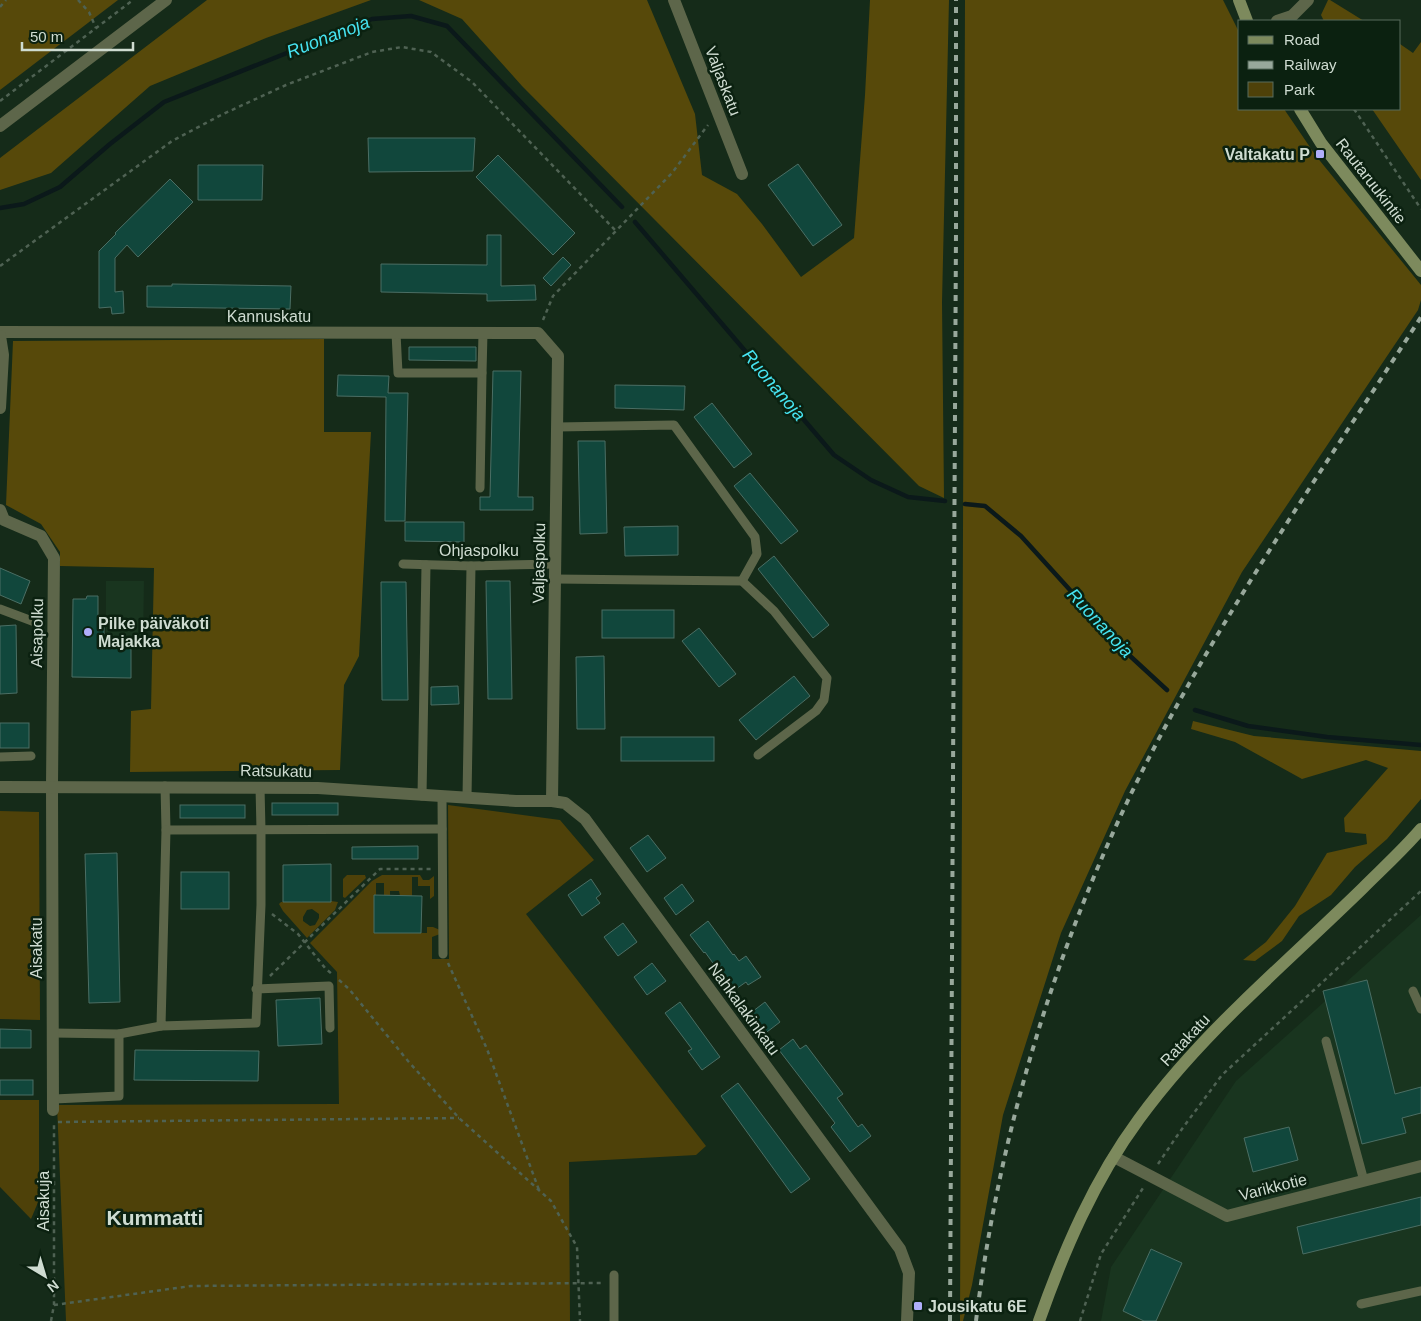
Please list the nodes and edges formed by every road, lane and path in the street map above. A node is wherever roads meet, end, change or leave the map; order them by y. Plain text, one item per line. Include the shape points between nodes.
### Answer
1 (6, 0) edge
2 (78, 0) edge
3 (133, 0) edge
4 (166, 0) edge
5 (674, 0) edge
6 (1239, 0) edge
7 (1308, 0) edge
8 (0, 7) edge
9 (1247, 20) edge
10 (1280, 20) edge
11 (96, 28) junction
12 (0, 100) edge
13 (1301, 110) edge
14 (1355, 110) edge
15 (718, 112) junction
16 (0, 126) edge
17 (742, 174) dead end
18 (1421, 209) edge
19 (616, 230) junction
20 (0, 266) edge
21 (1421, 271) edge
22 (0, 332) edge
23 (396, 333) junction
24 (483, 333) junction
25 (538, 333) junction
26 (0, 336) edge
27 (482, 373) junction
28 (0, 408) edge
29 (557, 428) junction
30 (480, 488) dead end
31 (0, 510) edge
32 (403, 564) dead end
33 (555, 564) junction
34 (426, 565) junction
35 (471, 566) junction
36 (555, 579) junction
37 (742, 581) junction
38 (0, 610) edge
39 (32, 621) dead end
40 (758, 755) dead end
41 (31, 756) dead end
42 (0, 757) edge
43 (0, 786) edge
44 (52, 786) junction
45 (165, 786) junction
46 (260, 787) junction
47 (422, 796) junction
48 (442, 796) junction
49 (467, 797) junction
50 (552, 801) junction
51 (442, 829) junction
52 (1421, 829) edge
53 (166, 830) junction
54 (262, 830) junction
55 (442, 869) junction
56 (1421, 891) edge
57 (261, 905) junction
58 (305, 943) junction
59 (444, 954) joint
60 (256, 989) junction
61 (1413, 991) dead end
62 (1421, 1009) edge
63 (161, 1026) junction
64 (330, 1028) dead end
65 (53, 1033) junction
66 (119, 1034) junction
67 (1326, 1040) dead end
68 (54, 1110) junction
69 (459, 1118) junction
70 (1114, 1157) junction
71 (1421, 1166) edge
72 (1151, 1175) junction
73 (1364, 1181) junction
74 (540, 1191) junction
75 (614, 1279) joint
76 (579, 1284) junction
77 (1421, 1291) edge
78 (1361, 1304) dead end
79 (54, 1305) junction
80 (51, 1321) edge
81 (580, 1321) edge
82 (614, 1321) edge
83 (907, 1321) edge
84 (1039, 1321) edge
85 (1080, 1321) edge

1 - 8 path
2 - 11 path via 89,12
3 - 11 path
4 - 16 street
5 - 15 street, Valjaskatu
6 - 9 main road
7 - 10 street via 1292,16
11 - 12 path
13 - 21 main road, Rautaruukintie via 1321,143
14 - 18 path
15 - 17 street, Valjaskatu
15 - 19 path via 672,173
19 - 20 path via 472,82 431,52 402,47 372,52 286,85 172,141
19 - 25 path via 553,296
22 - 23 street, Kannuskatu
23 - 24 street, Kannuskatu
23 - 27 lane via 398,373
24 - 25 street, Kannuskatu
24 - 27 lane
25 - 29 street, Valjaspolku via 558,356
26 - 28 street via 3,355
27 - 30 lane
29 - 33 street, Valjaspolku
29 - 37 lane via 674,425 755,537 757,554
31 - 44 street, Aisapolku via 4,520 41,536 54,558
32 - 34 lane, Ohjaspolku
33 - 35 lane, Ohjaspolku
33 - 36 street, Valjaspolku
34 - 35 lane, Ohjaspolku
34 - 47 lane
35 - 49 lane
36 - 37 lane
36 - 50 street, Valjaspolku
37 - 40 lane via 774,611 827,678 824,700 816,711
38 - 39 lane
41 - 42 lane
43 - 44 street, Ratsukatu
44 - 45 street, Ratsukatu
44 - 65 street, Aisakatu
45 - 46 street, Ratsukatu
45 - 53 lane
46 - 47 street, Ratsukatu via 346,789
46 - 54 lane
47 - 48 street, Ratsukatu
48 - 49 street, Ratsukatu
48 - 51 lane
49 - 50 street, Ratsukatu
50 - 83 street, Nahkalakinkatu via 565,803 584,819 900,1249 909,1274
51 - 54 lane
51 - 55 lane
52 - 70 main road, Ratakatu via 1199,1047 1150,1105
53 - 54 lane
53 - 63 lane
54 - 57 lane
55 - 58 path via 380,869
55 - 59 lane
56 - 72 path via 1222,1075
57 - 58 path
57 - 60 lane
58 - 60 path
58 - 69 path via 325,968 349,989
59 - 74 path via 487,1049
60 - 63 lane via 256,1023
60 - 64 lane via 330,986
61 - 62 lane
63 - 66 lane
65 - 66 lane
65 - 68 street, Aisakatu
66 - 68 lane via 119,1096
67 - 73 lane
68 - 69 path
68 - 79 path, Aisakuja
69 - 74 path
70 - 72 street, Varikkotie
70 - 84 main road, Ratakatu via 1068,1245
71 - 73 street, Varikkotie
72 - 73 street, Varikkotie via 1227,1216
72 - 85 path via 1101,1254
74 - 76 path via 551,1201 578,1247
75 - 76 path
75 - 82 lane
76 - 79 path via 191,1286
76 - 81 path
77 - 78 lane
79 - 80 path, Aisakuja

